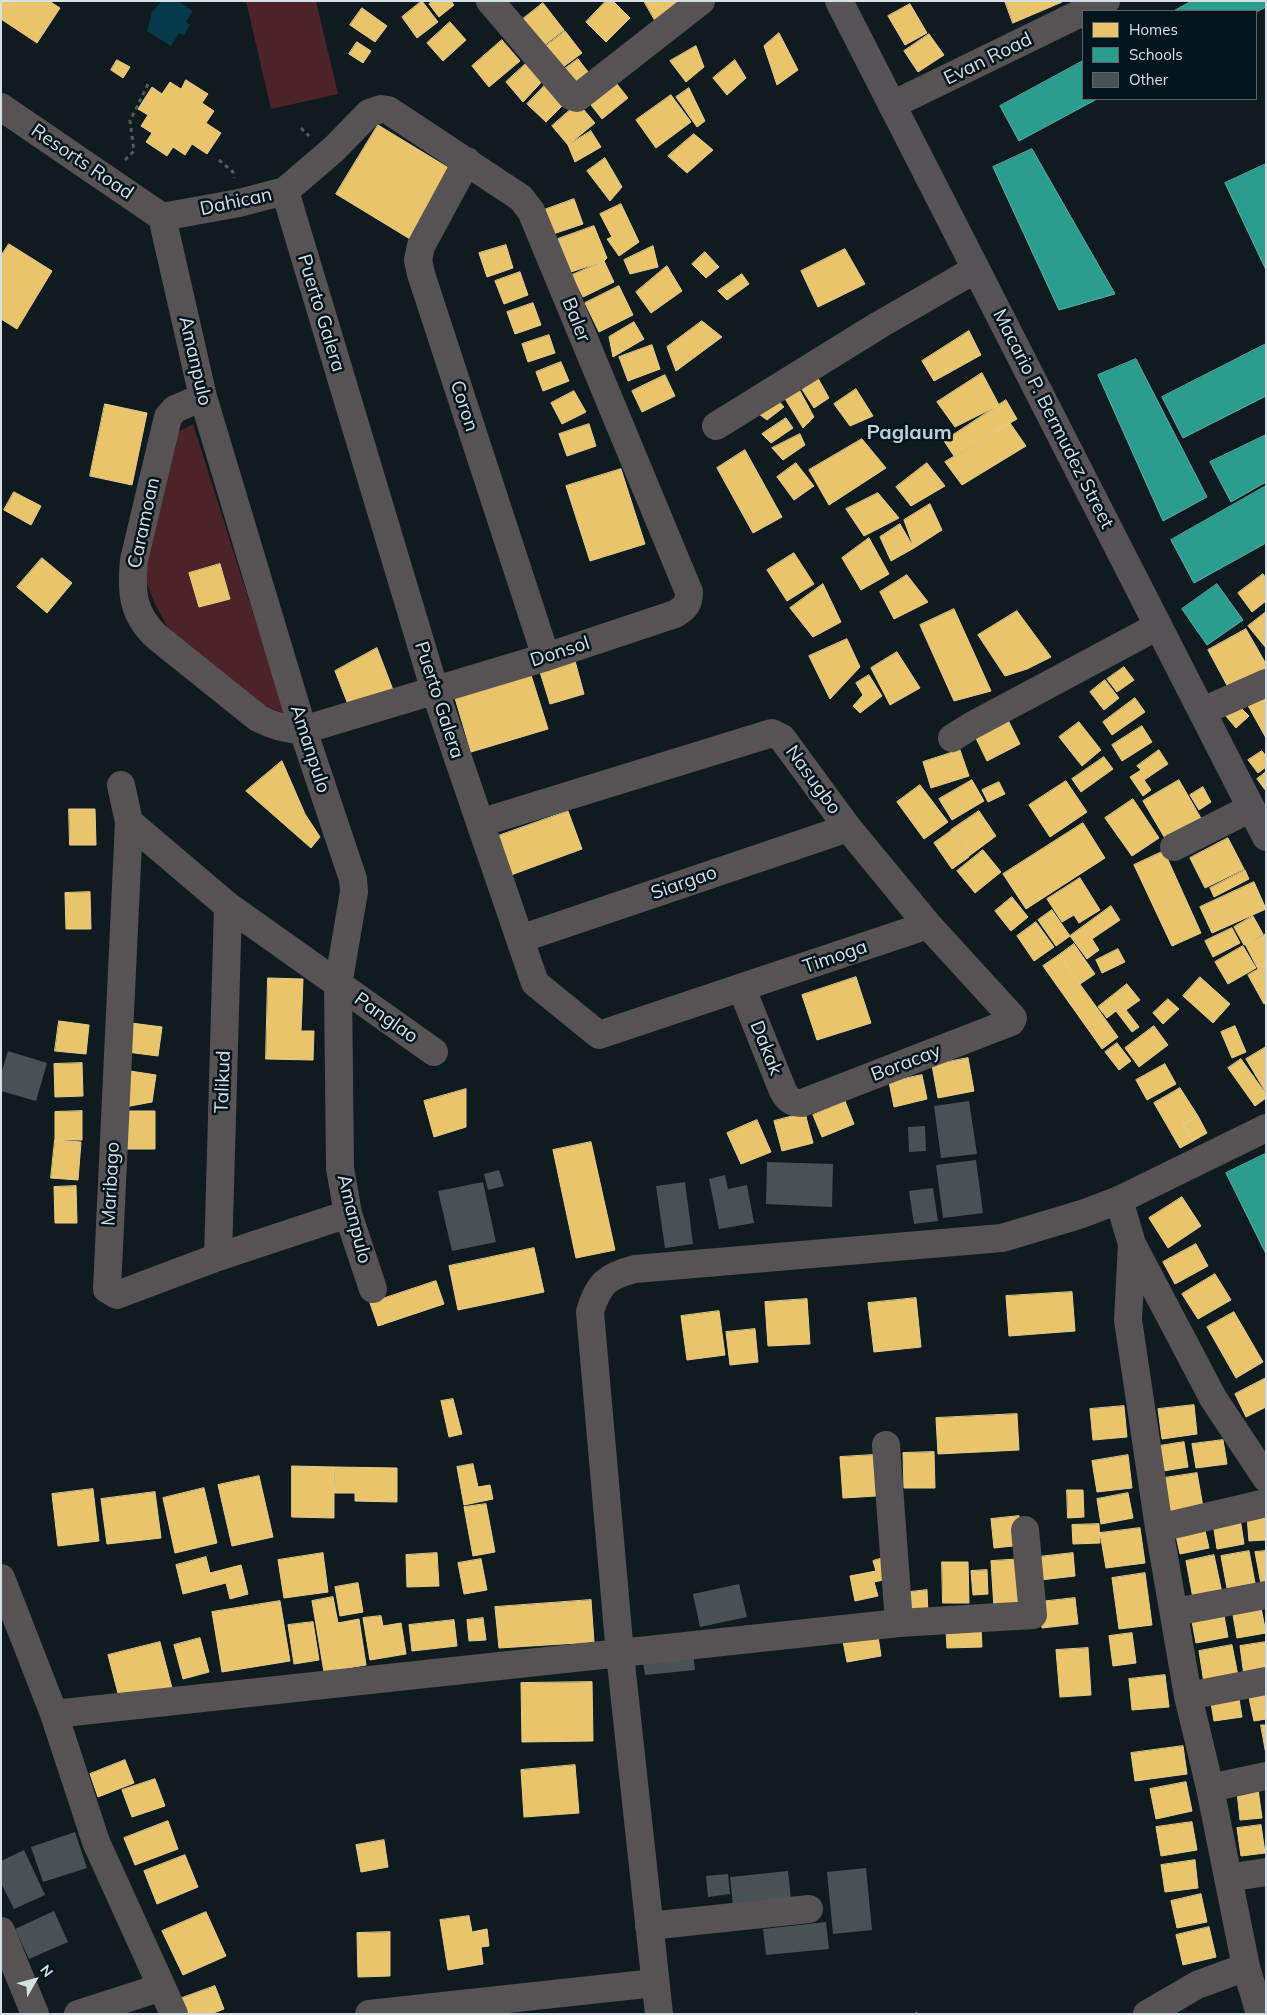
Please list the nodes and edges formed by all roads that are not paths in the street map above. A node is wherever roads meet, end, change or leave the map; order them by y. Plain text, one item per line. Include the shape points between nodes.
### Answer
1 (490, 1) edge
2 (701, 1) edge
3 (839, 1) edge
4 (1106, 1) edge
5 (1088, 10) edge
6 (1082, 13) edge
7 (892, 105) junction
8 (1, 107) edge
9 (369, 113) joint
10 (467, 161) junction
11 (285, 191) junction
12 (162, 217) junction
13 (976, 269) junction
14 (203, 397) junction
15 (716, 426) dead end
16 (683, 609) joint
17 (1158, 626) junction
18 (546, 657) junction
19 (1266, 683) edge
20 (435, 692) junction
21 (1203, 711) junction
22 (303, 730) junction
23 (952, 738) dead end
24 (121, 785) dead end
25 (1251, 808) junction
26 (129, 822) junction
27 (480, 823) junction
28 (848, 828) junction
29 (1266, 837) edge
30 (1174, 847) dead end
31 (228, 906) junction
32 (928, 925) junction
33 (520, 939) junction
34 (338, 985) junction
35 (742, 989) junction
36 (1012, 1017) joint
37 (434, 1052) dead end
38 (795, 1103) joint
39 (1266, 1128) edge
40 (1119, 1200) junction
41 (348, 1214) junction
42 (1132, 1244) junction
43 (218, 1257) junction
44 (373, 1290) dead end
45 (886, 1445) dead end
46 (1266, 1478) edge
47 (1266, 1503) edge
48 (1159, 1528) junction
49 (1025, 1530) dead end
50 (1, 1578) edge
51 (1266, 1596) edge
52 (1175, 1612) junction
53 (899, 1623) junction
54 (620, 1654) junction
55 (1266, 1681) edge
56 (1188, 1696) junction
57 (54, 1714) junction
58 (1266, 1776) edge
59 (1210, 1788) junction
60 (1266, 1872) edge
61 (1228, 1878) junction
62 (809, 1909) dead end
63 (649, 1926) junction
64 (1, 1931) edge
65 (1246, 1968) junction
66 (655, 1983) junction
67 (162, 1987) junction
68 (35, 2014) edge
69 (78, 2014) edge
70 (174, 2014) edge
71 (369, 2014) edge
72 (659, 2014) edge
73 (1147, 2014) edge
74 (1260, 2014) edge

1 - 2 street via 571,96 577,98
3 - 7 main road, Macario P. Bermudez Street
4 - 5 street, Evan Road
6 - 7 street, Evan Road
7 - 13 main road, Macario P. Bermudez Street
8 - 12 street, Resorts Road
9 - 10 street, Baler via 388,110
9 - 11 street, Dahican
10 - 16 street, Baler via 521,198 531,210 689,592 689,601
10 - 18 street, Coron via 422,246 418,260
11 - 12 street, Dahican
11 - 20 street, Puerto Galera
12 - 14 street, Amanpulo
13 - 15 street
13 - 17 main road, Macario P. Bermudez Street
14 - 22 street, Amanpulo
14 - 22 street, Caramoan via 175,409 168,417 134,560 134,602 144,626 258,718 287,730
16 - 18 street, Donsol
17 - 21 main road, Macario P. Bermudez Street
17 - 23 street
18 - 20 street, Donsol
19 - 21 street
20 - 22 street, Donsol
20 - 27 street, Puerto Galera
21 - 25 main road, Macario P. Bermudez Street
22 - 34 street, Amanpulo via 354,887
24 - 26 street, Maribago
25 - 29 main road, Macario P. Bermudez Street
25 - 30 street
26 - 31 street
26 - 43 street, Maribago via 106,1285 111,1293 118,1295
27 - 28 street, Nasugbo via 772,733 782,738
27 - 33 street, Puerto Galera
28 - 32 street, Nasugbo
28 - 33 street, Siargao
31 - 34 street
31 - 43 street, Talikud
32 - 35 street, Timoga
32 - 36 street, Nasugbo
33 - 35 street, Puerto Galera via 537,986 598,1035
34 - 37 street, Panglao
34 - 41 street, Amanpulo via 340,1168
35 - 38 street, Dakak via 786,1098
36 - 38 street, Boracay via 1011,1022 802,1104
39 - 40 street
40 - 42 street
40 - 54 street via 1002,1238 635,1269 616,1274 603,1283 590,1312
41 - 43 street, Maribago
41 - 44 street, Amanpulo
42 - 46 street via 1213,1398
42 - 48 street via 1128,1320
45 - 53 street
47 - 48 street
48 - 52 street
49 - 53 street via 1032,1615
50 - 57 street
51 - 52 street
52 - 56 street
53 - 54 street
54 - 57 street
54 - 63 street
55 - 56 street
56 - 59 street
57 - 67 street via 96,1842
58 - 59 street
59 - 61 street
60 - 61 street
61 - 65 street
62 - 63 street
63 - 66 street
64 - 68 street
65 - 73 street via 1197,1985
65 - 74 street
66 - 71 street
66 - 72 street
67 - 69 street
67 - 70 street

